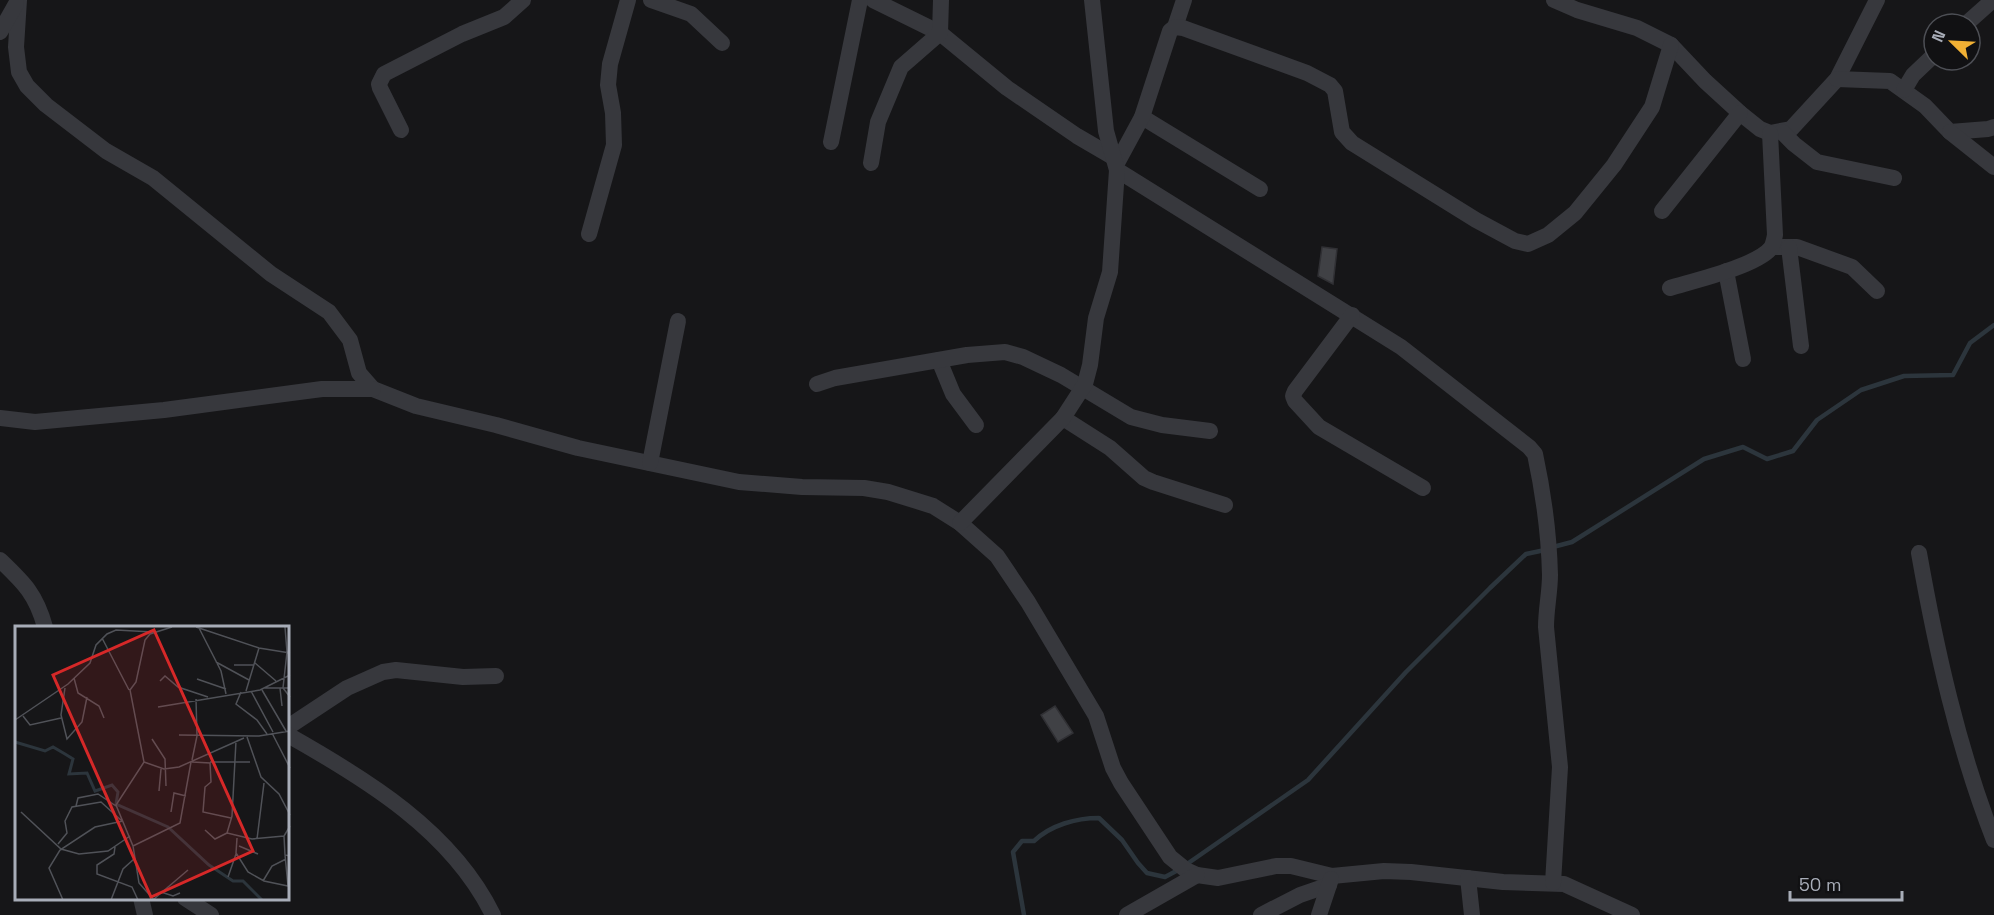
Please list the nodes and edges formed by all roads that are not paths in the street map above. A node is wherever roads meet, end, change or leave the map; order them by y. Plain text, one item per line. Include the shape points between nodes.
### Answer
1 (19, 0) edge
2 (523, 0) edge
3 (628, 0) edge
4 (651, 0) edge
5 (860, 0) edge
6 (873, 0) edge
7 (941, 0) edge
8 (1092, 0) edge
9 (1184, 0) edge
10 (1554, 0) edge
11 (1878, 0) edge
12 (1993, 0) edge
13 (1980, 12) edge
14 (1175, 27) junction
15 (0, 32) edge
16 (939, 33) junction
17 (722, 43) dead end
18 (1671, 45) junction
19 (1922, 66) edge
20 (1837, 79) junction
21 (1904, 90) junction
22 (1740, 113) junction
23 (1142, 117) junction
24 (1994, 126) edge
25 (401, 130) dead end
26 (1776, 132) junction
27 (1950, 132) junction
28 (831, 142) dead end
29 (870, 163) dead end
30 (1115, 164) junction
31 (1994, 167) edge
32 (1894, 178) dead end
33 (1260, 189) dead end
34 (1662, 211) dead end
35 (589, 234) dead end
36 (1772, 247) junction
37 (1789, 247) junction
38 (1726, 271) junction
39 (1670, 288) dead end
40 (1877, 291) dead end
41 (1353, 315) junction
42 (678, 321) dead end
43 (1801, 346) dead end
44 (1743, 359) dead end
45 (939, 360) junction
46 (816, 384) dead end
47 (373, 389) junction
48 (1083, 389) junction
49 (0, 418) edge
50 (1063, 418) junction
51 (976, 425) dead end
52 (1210, 431) dead end
53 (651, 463) junction
54 (1423, 488) dead end
55 (1225, 505) dead end
56 (960, 523) junction
57 (1919, 553) dead end
58 (0, 560) edge
59 (45, 626) edge
60 (496, 676) dead end
61 (290, 726) edge
62 (290, 736) edge
63 (1993, 831) edge
64 (1197, 875) junction
65 (1468, 878) junction
66 (1331, 881) junction
67 (1553, 883) junction
68 (141, 900) edge
69 (188, 900) edge
70 (145, 915) edge
71 (210, 915) edge
72 (493, 915) edge
73 (1127, 915) edge
74 (1261, 915) edge
75 (1319, 915) edge
76 (1472, 915) edge
77 (1632, 915) edge

1 - 15 street
1 - 47 street via 16,47 19,72 27,86 106,151 153,178 263,268 329,312 350,340 359,373
2 - 25 street via 504,16 384,74 380,88
3 - 35 street via 610,64 608,85 614,145
4 - 17 street via 691,14
5 - 28 street
6 - 16 street
7 - 16 street
8 - 30 street via 1106,131
9 - 14 street
10 - 18 street via 1637,28
11 - 20 street
12 - 13 street
14 - 18 street via 1307,73 1330,85 1335,91 1342,132 1352,143 1476,220 1528,244 1548,235 1575,213 1614,165 1652,107
14 - 23 street via 1170,31
16 - 29 street via 901,67 878,122
16 - 30 street via 1007,88
18 - 22 street
19 - 21 street
20 - 21 street via 1890,81
20 - 26 street via 1791,129
21 - 27 street
22 - 26 street via 1760,129
22 - 34 street
23 - 30 street
23 - 33 street
24 - 27 street
26 - 32 street via 1817,162
26 - 36 street
27 - 31 street
30 - 41 street via 1270,267
30 - 48 street via 1110,272 1096,318
36 - 37 street
36 - 38 street
37 - 40 street via 1852,267
37 - 43 street
38 - 39 street
38 - 44 street
41 - 54 street via 1295,391 1295,401 1319,427
41 - 67 street via 1401,346 1535,454 1548,519 1550,579 1546,627 1559,751
42 - 53 street
45 - 46 street
45 - 48 street via 1005,352 1061,375
45 - 51 street via 953,394
47 - 49 street via 322,389 36,422
47 - 53 street via 416,406
48 - 50 street
48 - 52 street via 1131,417
50 - 55 street via 1110,448 1144,478
50 - 56 street
53 - 56 street via 739,482 888,492 933,506
56 - 64 street via 997,556 1053,642 1096,716 1121,783 1170,857
57 - 63 street via 1934,632 1977,798
58 - 59 street via 32,592
60 - 61 street via 383,672 347,688
62 - 72 street via 370,783 424,828 450,852
64 - 66 street via 1218,878 1291,866
64 - 73 street
65 - 66 street via 1384,871
65 - 67 street
65 - 76 street
66 - 74 street
66 - 75 street
67 - 77 street via 1564,884
68 - 70 street
69 - 71 street

